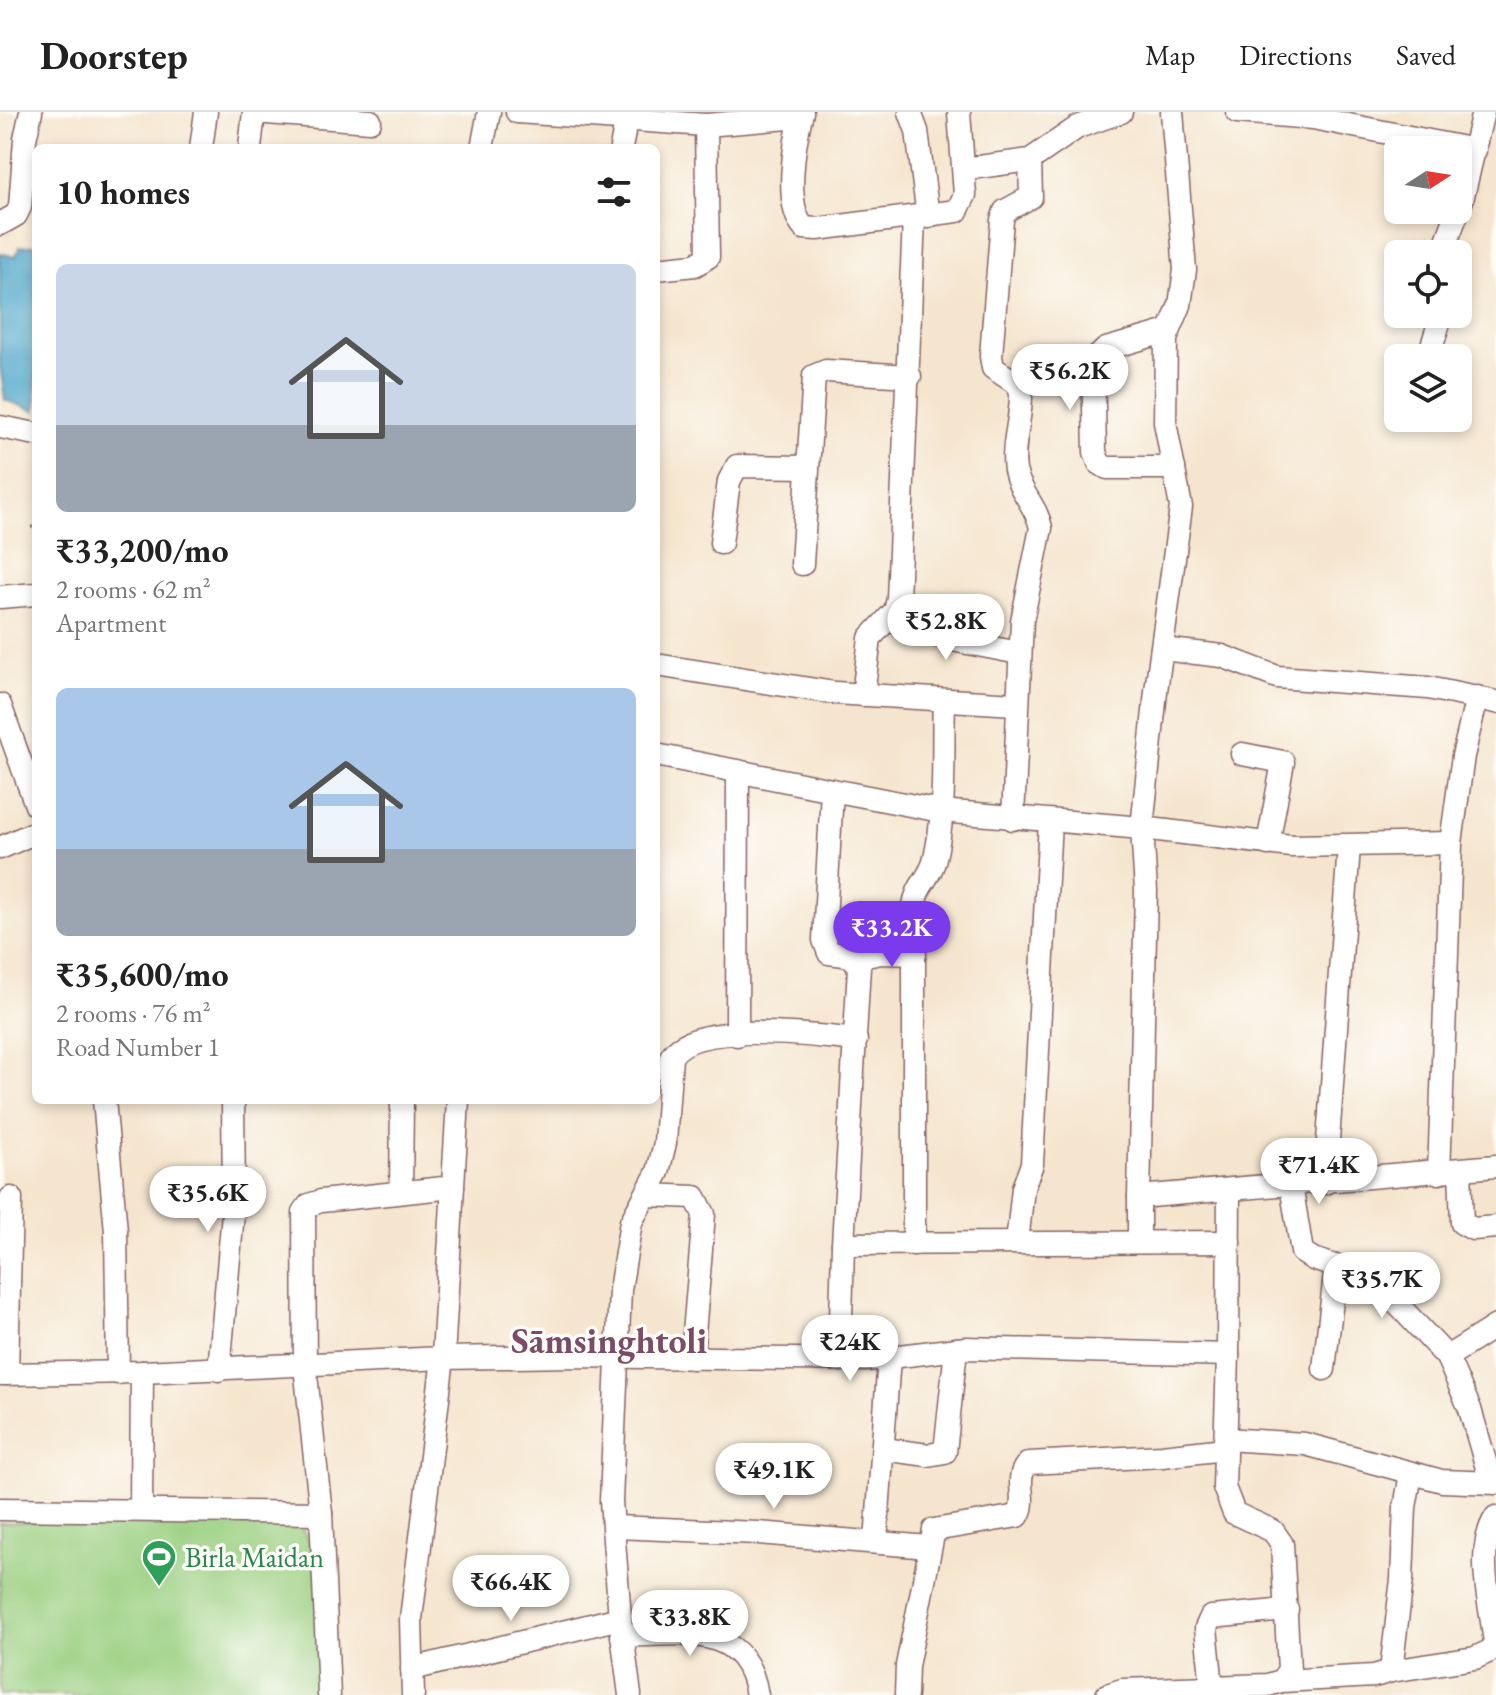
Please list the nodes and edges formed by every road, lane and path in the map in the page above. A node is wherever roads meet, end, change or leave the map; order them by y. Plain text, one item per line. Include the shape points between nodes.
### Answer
1 (31, 112) edge
2 (206, 112) edge
3 (489, 112) edge
4 (517, 112) edge
5 (910, 112) edge
6 (959, 112) edge
7 (1121, 112) edge
8 (1172, 112) edge
9 (1237, 112) edge
10 (1483, 112) edge
11 (802, 114) edge
12 (1313, 115) edge
13 (627, 116) edge
14 (370, 121) dead end
15 (706, 125) junction
16 (202, 144) edge
17 (250, 144) edge
18 (483, 144) edge
19 (622, 144) edge
20 (1475, 150) junction
21 (1030, 160) junction
22 (964, 169) junction
23 (28, 207) edge
24 (921, 218) junction
25 (0, 224) edge
26 (1447, 240) edge
27 (660, 269) edge
28 (1168, 331) junction
29 (910, 376) junction
30 (0, 427) edge
31 (32, 433) edge
32 (807, 467) junction
33 (1174, 468) junction
34 (721, 543) dead end
35 (802, 564) dead end
36 (32, 594) edge
37 (0, 597) edge
38 (888, 620) junction
39 (1162, 649) junction
40 (1019, 653) junction
41 (660, 666) edge
42 (863, 695) junction
43 (1487, 699) edge
44 (944, 701) junction
45 (1015, 704) junction
46 (0, 705) edge
47 (25, 742) edge
48 (1242, 754) dead end
49 (660, 756) edge
50 (738, 771) junction
51 (32, 782) edge
52 (832, 790) junction
53 (941, 811) junction
54 (1013, 819) junction
55 (1050, 821) junction
56 (1142, 828) junction
57 (32, 834) edge
58 (1451, 843) junction
59 (1268, 844) junction
60 (1349, 846) junction
61 (0, 848) edge
62 (915, 954) junction
63 (856, 958) junction
64 (737, 1035) junction
65 (856, 1040) junction
66 (104, 1104) edge
67 (233, 1104) edge
68 (402, 1104) edge
69 (458, 1104) edge
70 (1496, 1166) edge
71 (1449, 1171) junction
72 (1325, 1183) junction
73 (1291, 1185) junction
74 (453, 1187) junction
75 (1229, 1190) junction
76 (401, 1192) junction
77 (647, 1195) junction
78 (1139, 1197) junction
79 (11, 1198) dead end
80 (1496, 1227) edge
81 (1139, 1241) junction
82 (1229, 1242) junction
83 (1017, 1243) junction
84 (843, 1244) junction
85 (914, 1244) junction
86 (1336, 1266) junction
87 (1496, 1326) edge
88 (956, 1349) junction
89 (1228, 1355) junction
90 (616, 1357) junction
91 (889, 1357) junction
92 (1447, 1357) junction
93 (443, 1358) junction
94 (692, 1358) junction
95 (840, 1360) junction
96 (305, 1366) junction
97 (1324, 1369) dead end
98 (219, 1370) junction
99 (142, 1372) junction
100 (118, 1373) junction
101 (4, 1374) edge
102 (1225, 1444) junction
103 (883, 1449) junction
104 (1411, 1474) junction
105 (1494, 1482) edge
106 (0, 1509) edge
107 (141, 1509) junction
108 (321, 1513) junction
109 (1496, 1517) edge
110 (615, 1527) junction
111 (876, 1542) junction
112 (929, 1547) junction
113 (1287, 1610) junction
114 (621, 1627) junction
115 (412, 1669) junction
116 (1391, 1671) junction
117 (1281, 1681) junction
118 (1212, 1687) junction
119 (329, 1695) edge
120 (413, 1695) edge
121 (630, 1695) edge
122 (757, 1695) edge
123 (906, 1695) edge
124 (1107, 1695) edge

1 - 23 street via 25,139
2 - 16 street
3 - 18 street
4 - 13 street
5 - 24 street via 917,131
6 - 22 street
7 - 21 street via 1078,127
8 - 28 street via 1185,270 1180,305
9 - 12 street
10 - 20 street
11 - 15 street
11 - 24 street via 794,151 794,209 804,228
12 - 20 street
13 - 15 street
13 - 19 street
14 - 17 street via 254,112
15 - 27 street via 708,257 695,265
20 - 26 street
21 - 22 street
21 - 40 street via 1031,197 1005,211 1002,220 991,356 993,368 1021,392 1016,472 1041,528
22 - 24 street via 965,195 957,211
23 - 25 street
24 - 29 street
28 - 33 street via 1165,422
28 - 33 street via 1106,349 1093,361 1095,452 1107,468
29 - 32 street via 826,371 814,376
29 - 38 street via 900,577 895,611
30 - 31 street
32 - 34 street via 737,466 729,481
32 - 35 street
33 - 39 street via 1180,531
36 - 37 street
38 - 40 street
38 - 42 street via 870,638
39 - 43 street via 1222,656 1277,677 1398,685
39 - 56 street
40 - 45 street
41 - 42 street
42 - 44 street
43 - 58 street via 1463,756
44 - 45 street
44 - 53 street
45 - 54 street
46 - 47 street
47 - 51 street
48 - 59 street via 1283,762
49 - 50 street
50 - 52 street
50 - 64 street
52 - 53 street
52 - 63 street via 824,940 829,953
53 - 54 street
53 - 62 street via 934,862 916,895
54 - 55 street
55 - 56 street
55 - 83 street via 1032,1164 1023,1188
56 - 59 street
56 - 78 street via 1146,891
57 - 61 street
58 - 60 street
58 - 71 street
59 - 60 street
60 - 72 street
62 - 63 street
62 - 85 street
63 - 65 street
64 - 65 street via 781,1031
64 - 77 street via 687,1041 676,1048 665,1143
65 - 84 street
66 - 100 street via 116,1231
67 - 98 street via 234,1202
68 - 76 street
69 - 74 street
70 - 71 street
71 - 72 street
71 - 80 street via 1462,1223 1473,1229
72 - 73 street
73 - 75 street
73 - 86 street via 1302,1252
74 - 76 street
74 - 93 street
75 - 78 street
75 - 82 street
76 - 96 street via 321,1201 304,1212
77 - 90 street via 624,1246
77 - 94 street via 695,1197 704,1214
78 - 81 street
79 - 101 street
81 - 82 street
81 - 83 street
82 - 89 street
83 - 85 street
84 - 85 street
84 - 95 street
86 - 92 street via 1366,1276 1388,1294
86 - 97 street
87 - 92 street
88 - 89 street
88 - 91 street
88 - 103 street via 945,1452
89 - 102 street
90 - 93 street
90 - 94 street
90 - 110 street via 611,1501
91 - 95 street
91 - 103 street
92 - 105 street
93 - 96 street
93 - 115 street via 411,1619
94 - 95 street
96 - 98 street
96 - 108 street
98 - 99 street
99 - 100 street
99 - 107 street
100 - 101 street
102 - 104 street via 1337,1450
102 - 112 street via 1162,1456 1029,1463 1021,1476 1023,1503 1018,1516 939,1527
102 - 113 street via 1224,1487 1234,1513 1273,1531 1282,1544
103 - 111 street
104 - 105 street
104 - 116 street
106 - 107 street
107 - 108 street
108 - 119 street
109 - 116 street via 1486,1554 1492,1650 1475,1658
110 - 111 street
110 - 114 street
111 - 112 street
112 - 123 street
113 - 117 street via 1289,1670
113 - 118 street via 1211,1617 1206,1628
114 - 115 street
114 - 121 street
114 - 122 street via 723,1640 742,1658
115 - 120 street
116 - 117 street
117 - 118 street
118 - 124 street

